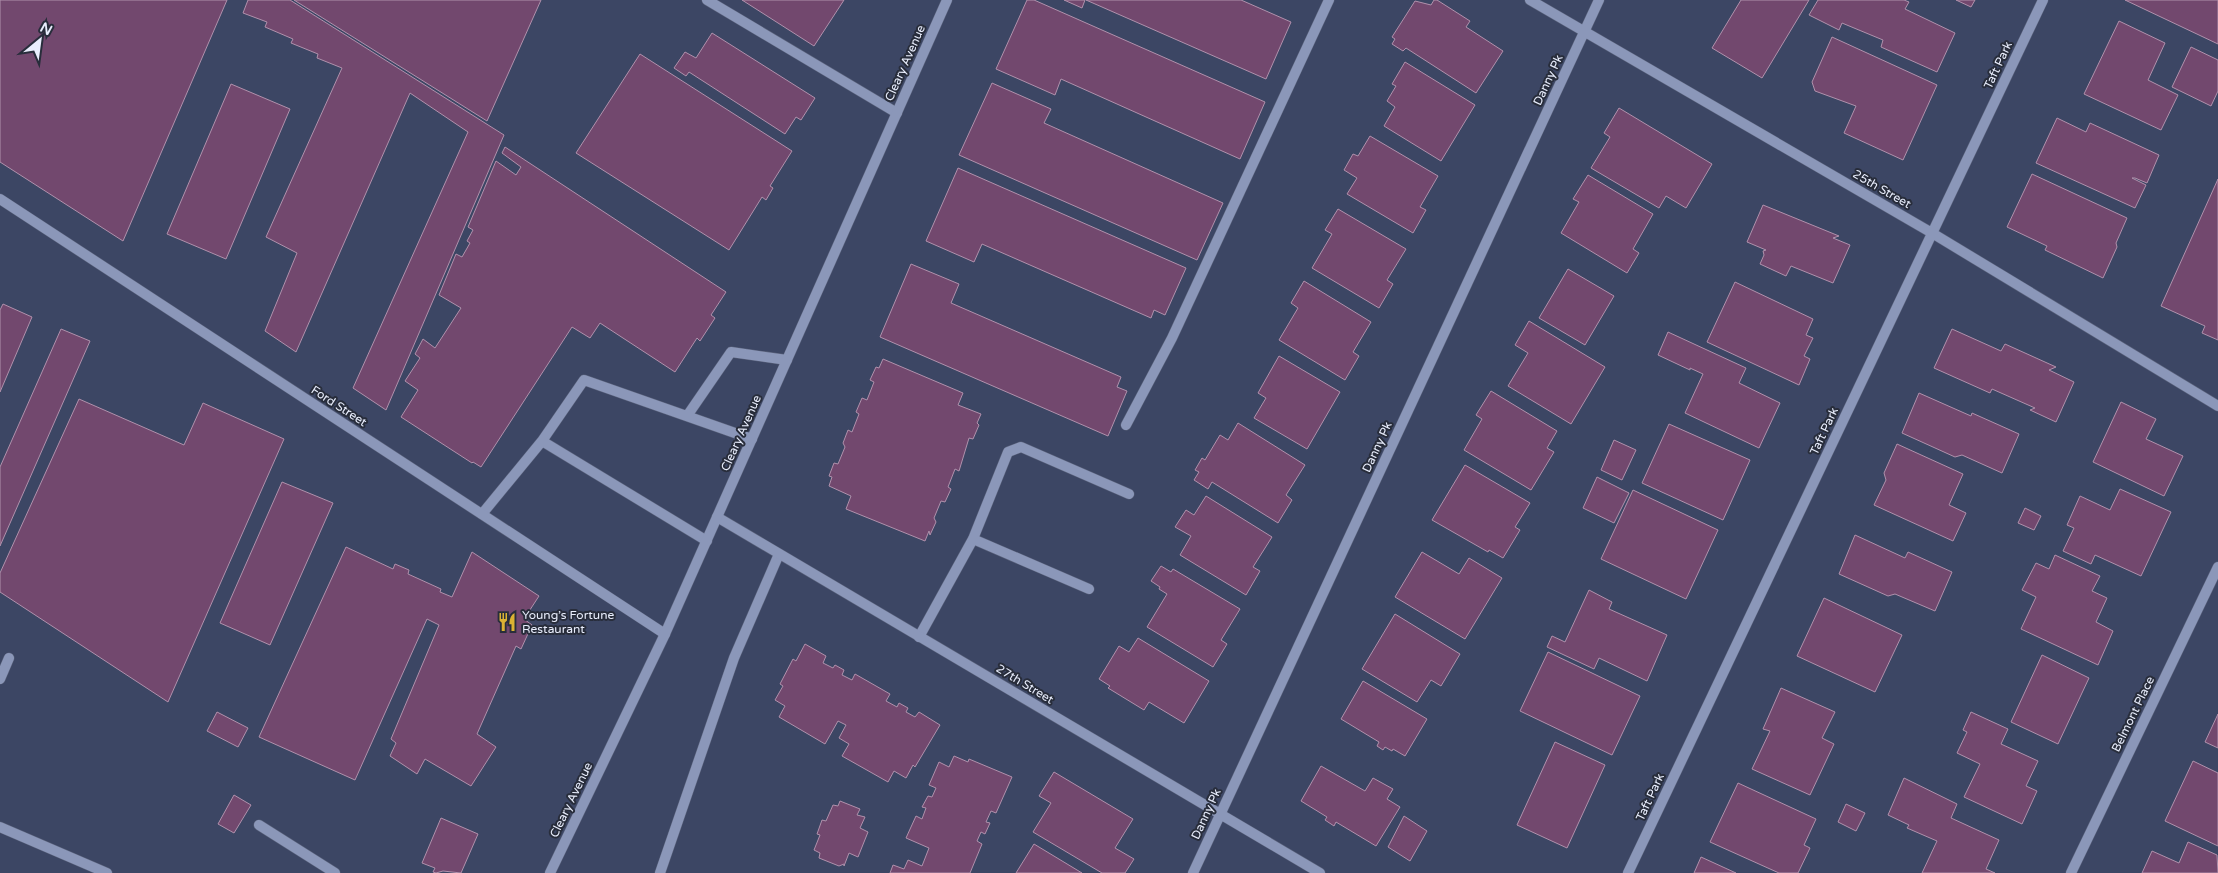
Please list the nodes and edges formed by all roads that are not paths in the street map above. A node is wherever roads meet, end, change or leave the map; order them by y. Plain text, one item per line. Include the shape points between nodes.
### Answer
1 (707, 0) edge
2 (947, 0) edge
3 (1329, 0) edge
4 (1530, 0) edge
5 (1599, 0) edge
6 (2043, 0) edge
7 (1585, 31) junction
8 (897, 113) junction
9 (0, 199) edge
10 (1932, 233) junction
11 (787, 360) junction
12 (2218, 406) edge
13 (687, 416) junction
14 (1126, 424) dead end
15 (752, 439) junction
16 (542, 441) junction
17 (1129, 494) dead end
18 (482, 514) junction
19 (717, 518) junction
20 (973, 539) junction
21 (707, 541) junction
22 (779, 554) junction
23 (2218, 567) edge
24 (1088, 590) dead end
25 (665, 634) junction
26 (919, 637) junction
27 (9, 658) dead end
28 (0, 679) edge
29 (1220, 814) junction
30 (259, 825) dead end
31 (0, 827) edge
32 (107, 873) edge
33 (335, 873) edge
34 (550, 873) edge
35 (660, 873) edge
36 (1193, 873) edge
37 (1320, 873) edge
38 (1628, 873) edge
39 (2071, 873) edge

1 - 8 street
2 - 8 street, Cleary Avenue
3 - 14 street via 1172,338
4 - 7 street, 25th Street
5 - 7 street, Danny Pk
6 - 10 street, Taft Park
7 - 10 street, 25th Street
7 - 29 street, Danny Pk
8 - 11 street, Cleary Avenue
9 - 18 street, Ford Street
10 - 12 street, 25th Street
10 - 38 street, Taft Park
11 - 13 street via 731,352
11 - 15 street, Cleary Avenue
13 - 15 street
13 - 16 street via 584,380
15 - 19 street, Cleary Avenue
16 - 18 street
16 - 21 street
17 - 20 street via 1021,447 1008,452
18 - 25 street, Ford Street
19 - 21 street, Cleary Avenue
19 - 22 street, 27th Street
20 - 24 street
20 - 26 street
21 - 25 street, Cleary Avenue
22 - 26 street, 27th Street
22 - 35 street via 734,658
23 - 39 street, Belmont Place
25 - 34 street, Cleary Avenue
26 - 29 street, 27th Street
27 - 28 street
29 - 36 street, Danny Pk
29 - 37 street, 27th Street
30 - 33 street
31 - 32 street

